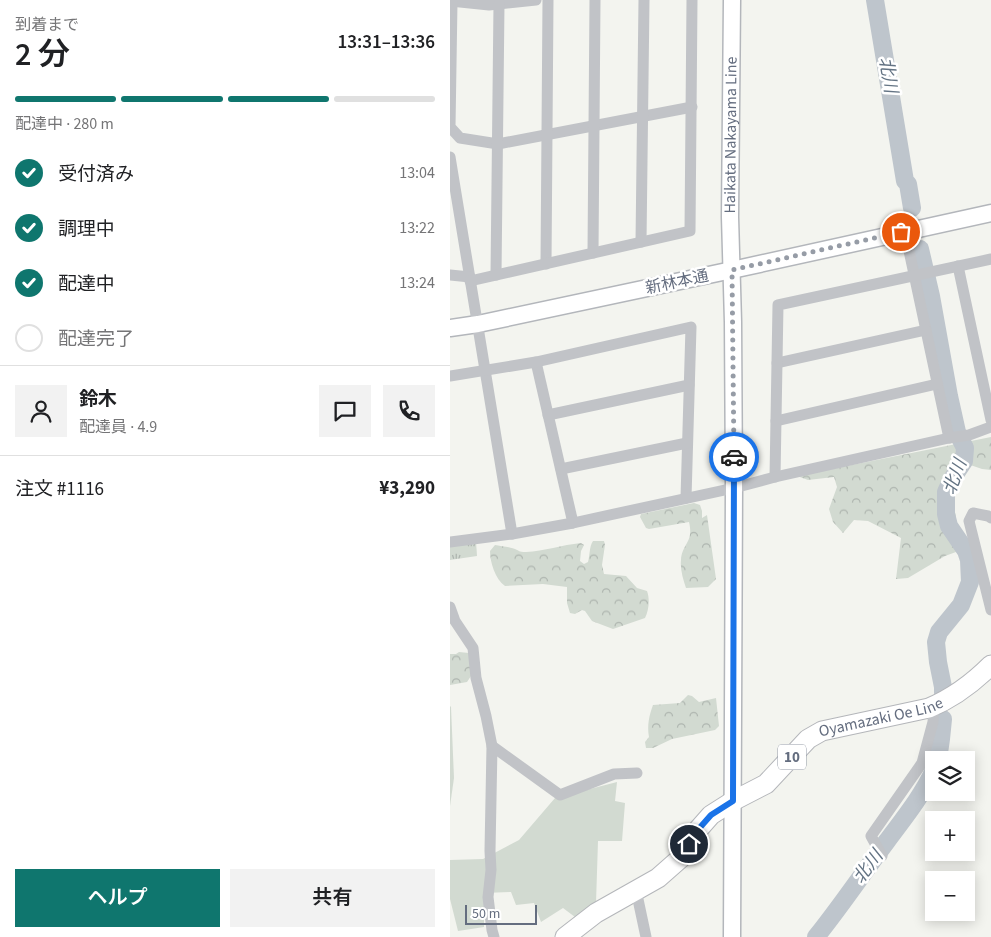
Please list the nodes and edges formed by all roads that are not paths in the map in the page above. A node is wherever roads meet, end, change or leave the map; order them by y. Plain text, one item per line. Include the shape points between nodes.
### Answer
1 (536, 0) edge
2 (548, 0) edge
3 (595, 0) edge
4 (644, 0) edge
5 (692, 0) edge
6 (732, 0) edge
7 (451, 1) edge
8 (499, 4) junction
9 (692, 107) junction
10 (643, 116) junction
11 (594, 126) junction
12 (546, 135) junction
13 (498, 144) junction
14 (450, 157) edge
15 (991, 212) edge
16 (905, 232) junction
17 (642, 242) junction
18 (593, 253) junction
19 (991, 259) edge
20 (546, 264) junction
21 (958, 266) junction
22 (732, 270) junction
23 (450, 275) edge
24 (496, 275) junction
25 (914, 275) junction
26 (470, 279) junction
27 (478, 324) junction
28 (450, 328) edge
29 (926, 330) junction
30 (536, 362) junction
31 (777, 363) junction
32 (486, 371) junction
33 (450, 376) edge
34 (937, 384) junction
35 (689, 385) junction
36 (548, 415) junction
37 (991, 420) edge
38 (776, 421) junction
39 (991, 427) edge
40 (948, 438) junction
41 (687, 443) junction
42 (561, 469) junction
43 (775, 477) junction
44 (734, 488) junction
45 (686, 498) junction
46 (991, 518) edge
47 (573, 523) junction
48 (512, 534) junction
49 (450, 542) edge
50 (450, 607) edge
51 (991, 610) edge
52 (989, 671) edge
53 (934, 706) junction
54 (492, 746) junction
55 (638, 773) dead end
56 (733, 801) junction
57 (882, 856) dead end
58 (636, 890) junction
59 (494, 937) edge
60 (565, 937) edge
61 (646, 937) edge
62 (732, 937) edge

1 - 8 street
2 - 12 street
3 - 11 street
4 - 10 street
5 - 9 street
6 - 22 main road, Haikata Nakayama Line
7 - 8 street
7 - 13 street via 450,128 460,138
8 - 13 street
9 - 10 street
9 - 17 street via 690,231
10 - 11 street
10 - 17 street
11 - 12 street
11 - 18 street
12 - 13 street
12 - 20 street
13 - 24 street
14 - 26 street
15 - 16 main road, 新林本通
16 - 22 main road, 新林本通
16 - 25 street
17 - 18 street
18 - 20 street
19 - 21 street
20 - 24 street
21 - 25 street
21 - 37 street
22 - 27 main road, 新林本通
22 - 44 main road, Haikata Nakayama Line
23 - 26 street
24 - 26 street
25 - 29 street
25 - 31 street via 778,305
26 - 27 street
27 - 28 main road, 新林本通
27 - 32 street
29 - 31 street
29 - 34 street
30 - 32 street
30 - 35 street via 690,327
30 - 36 street
31 - 38 street
32 - 33 street
32 - 48 street
34 - 38 street
34 - 40 street
35 - 36 street
35 - 41 street
36 - 42 street
38 - 43 street
39 - 40 street
40 - 43 street
41 - 42 street
41 - 45 street
42 - 47 street
43 - 44 street
44 - 45 street
44 - 56 main road, Haikata Nakayama Line
45 - 47 street
46 - 51 street via 973,513 969,521
47 - 48 street
48 - 49 street
50 - 54 street via 455,621 474,648 476,678
52 - 53 main road, Oyamazaki Oe Line / 10 via 945,702
53 - 56 main road, Oyamazaki Oe Line / 10 via 822,731 808,739 766,784
53 - 57 street via 934,722 922,763 871,836
54 - 55 street via 560,795 614,774
54 - 59 street via 488,897
56 - 58 main road, Oyamazaki Oe Line / 10 via 711,815 696,832 683,856 658,878
56 - 62 main road, Haikata Nakayama Line
58 - 60 main road, Oyamazaki Oe Line / 10
58 - 61 street

